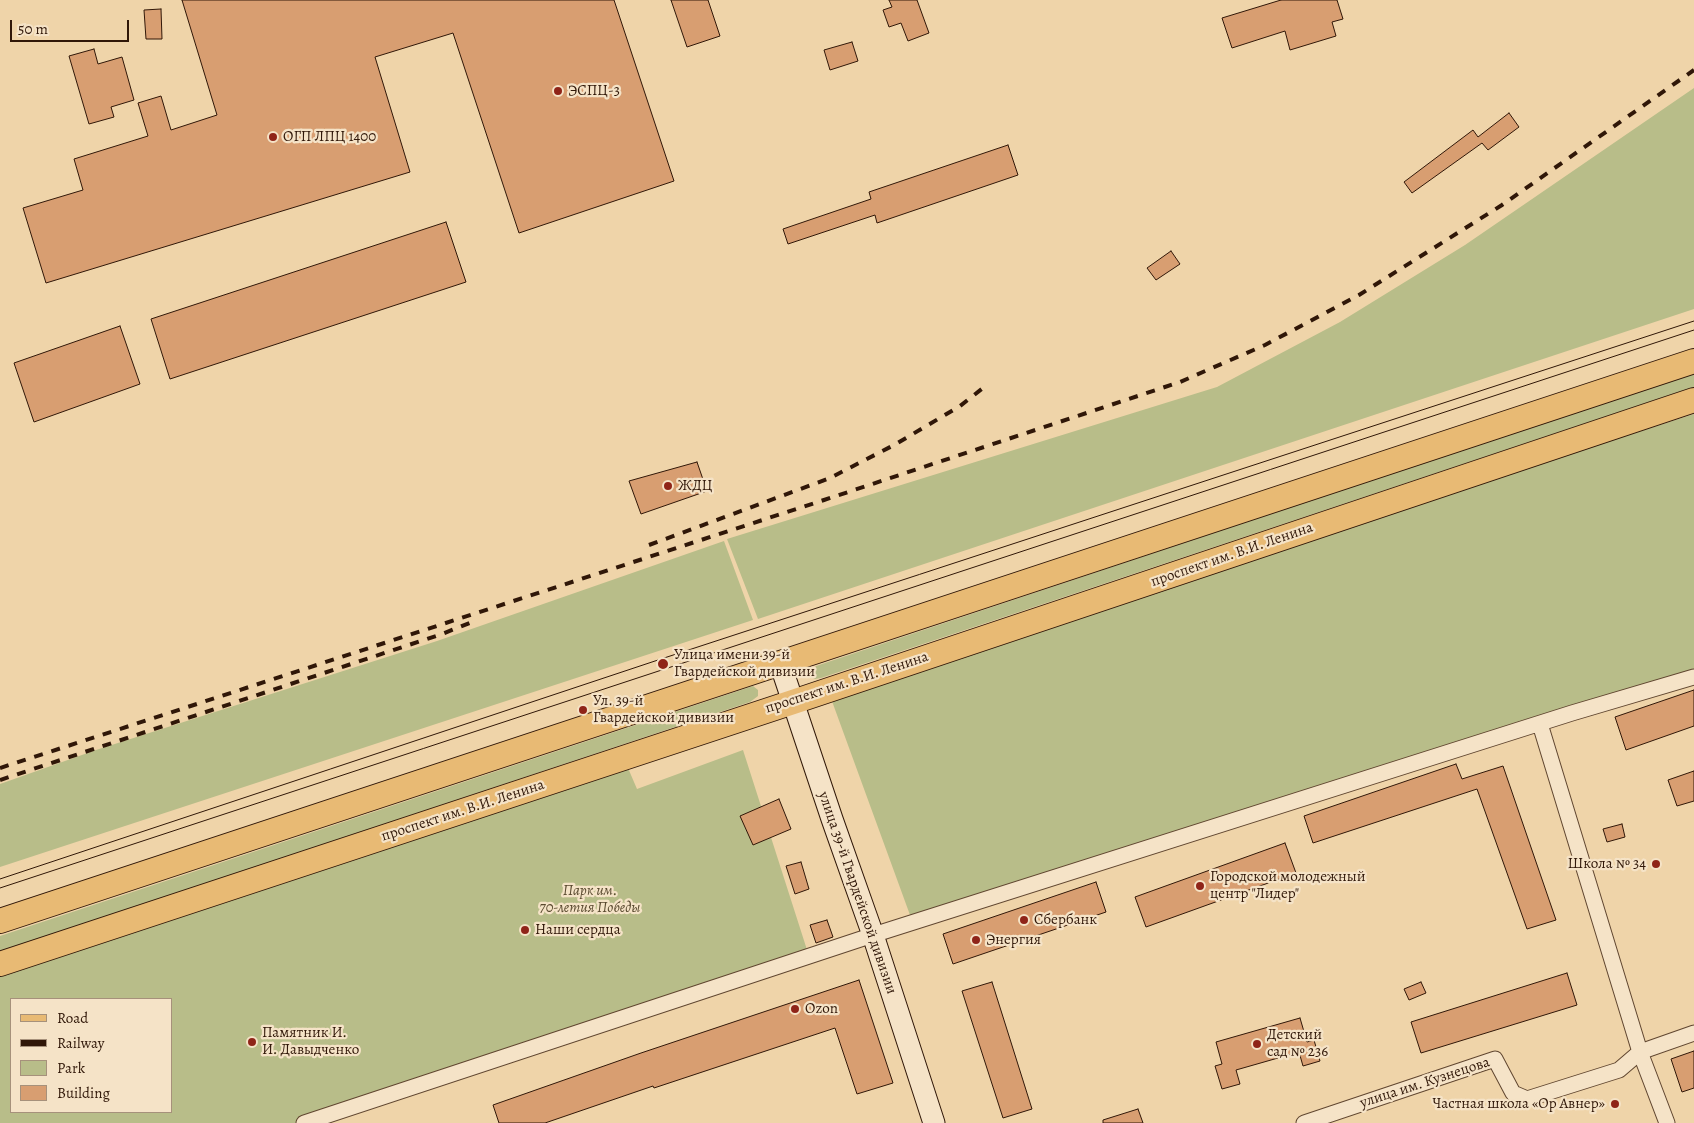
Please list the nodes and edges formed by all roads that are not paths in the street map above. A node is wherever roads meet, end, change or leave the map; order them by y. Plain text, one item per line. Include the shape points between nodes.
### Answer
1 (1694, 361) edge
2 (1694, 400) edge
3 (780, 663) junction
4 (1694, 677) edge
5 (793, 702) junction
6 (1540, 724) junction
7 (0, 921) edge
8 (873, 935) junction
9 (0, 964) edge
10 (1694, 1033) edge
11 (1640, 1052) junction
12 (304, 1123) edge
13 (934, 1123) edge
14 (1304, 1123) edge
15 (1668, 1123) edge

1 - 3 main road
2 - 5 main road, проспект им. В.И. Ленина
3 - 5 main road, улица 39-й Гвардейской дивизии
3 - 7 main road
4 - 6 street
5 - 8 main road, улица 39-й Гвардейской дивизии
5 - 9 main road, проспект им. В.И. Ленина
6 - 8 street
6 - 11 street
8 - 12 street
8 - 13 main road, улица 39-й Гвардейской дивизии
10 - 11 street, улица им. Кузнецова
11 - 14 street, улица им. Кузнецова via 1619,1070 1527,1099 1513,1093 1495,1059
11 - 15 street

